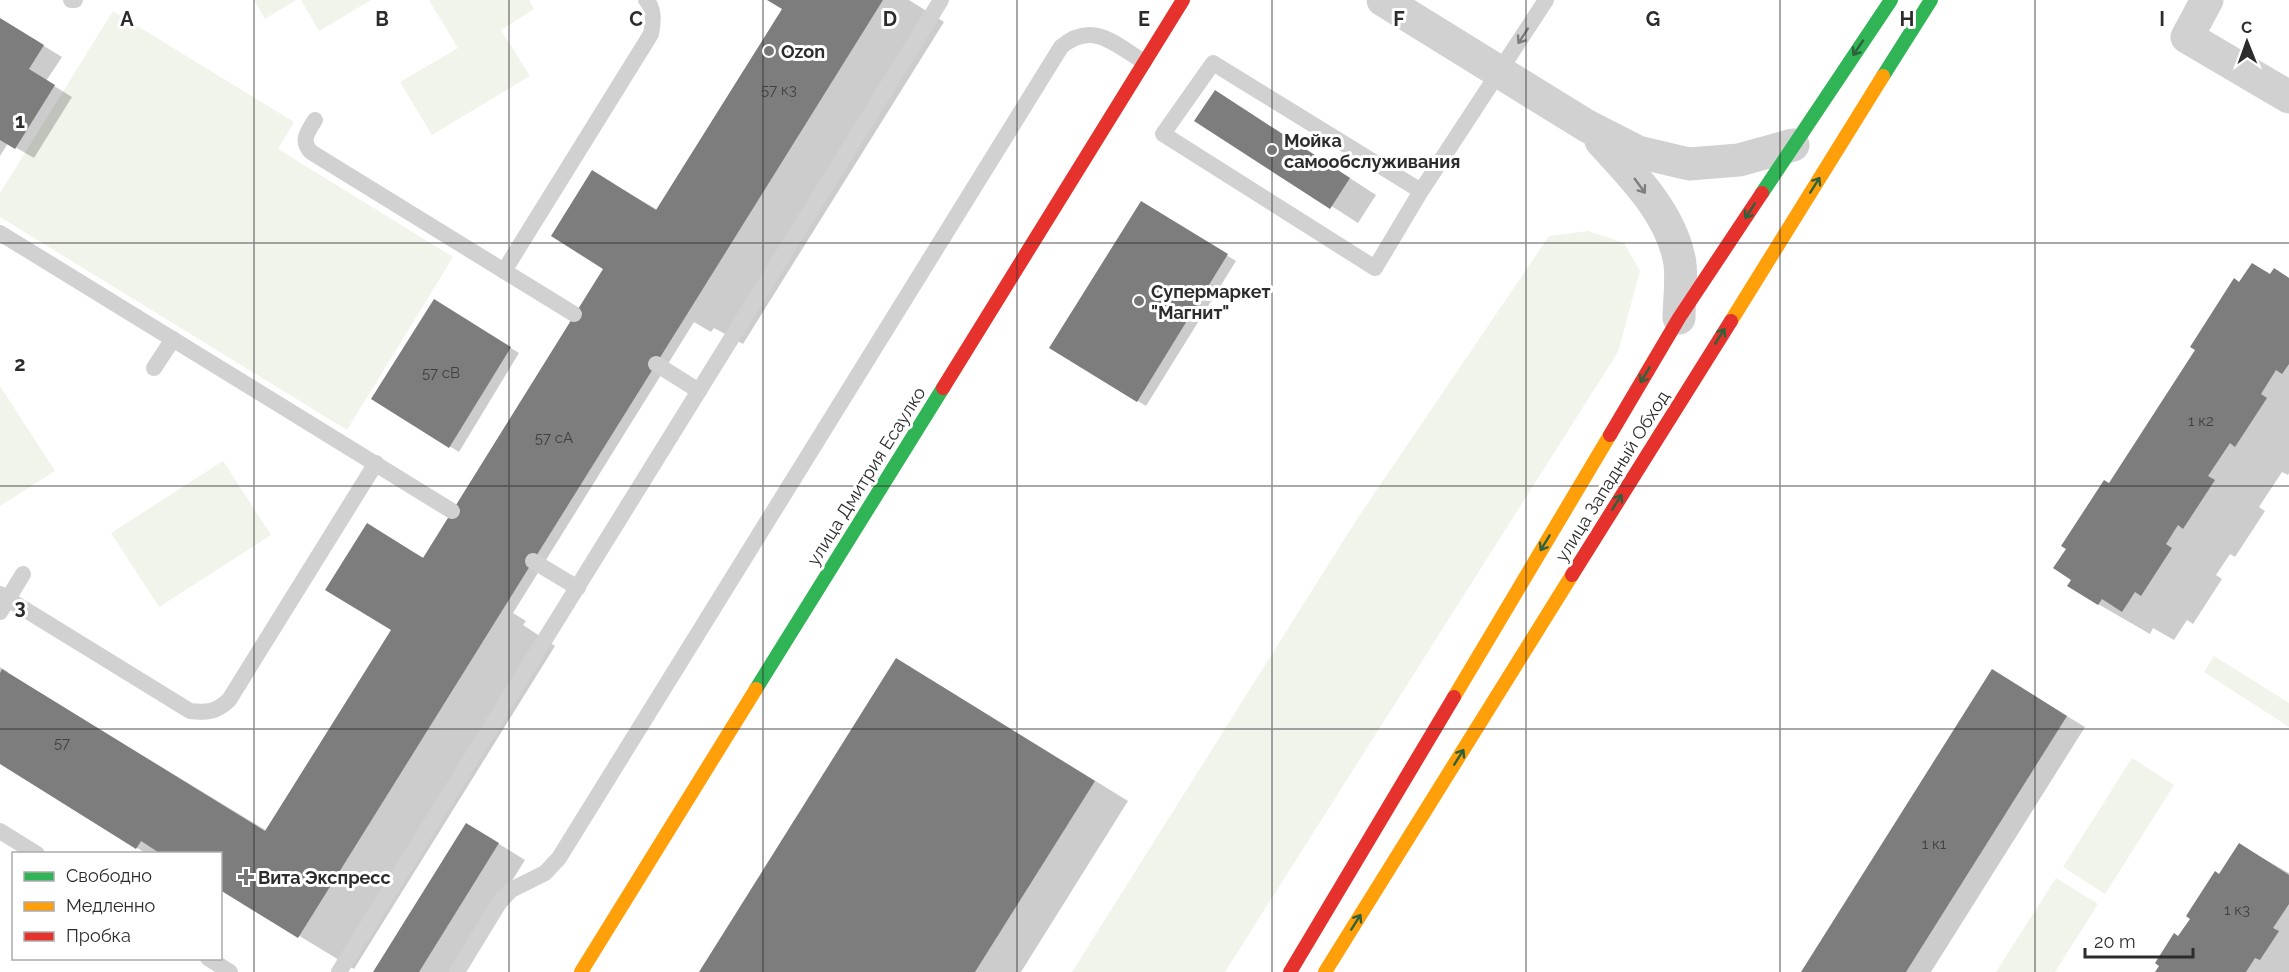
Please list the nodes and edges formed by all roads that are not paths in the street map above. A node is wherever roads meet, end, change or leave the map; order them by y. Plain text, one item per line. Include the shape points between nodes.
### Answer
1 (646, 0) edge
2 (941, 0) edge
3 (1183, 0) edge
4 (1383, 0) edge
5 (1546, 0) edge
6 (1891, 0) edge
7 (1931, 0) edge
8 (2207, 0) edge
9 (1144, 62) junction
10 (1500, 72) junction
11 (2289, 96) edge
12 (315, 120) dead end
13 (1587, 126) junction
14 (1793, 145) junction
15 (1421, 191) junction
16 (0, 233) edge
17 (504, 271) junction
18 (574, 314) dead end
19 (1678, 318) junction
20 (173, 339) junction
21 (656, 364) dead end
22 (154, 368) dead end
23 (699, 391) junction
24 (376, 463) junction
25 (452, 511) dead end
26 (533, 561) dead end
27 (23, 574) dead end
28 (578, 588) junction
29 (3, 601) edge
30 (0, 831) edge
31 (34, 852) edge
32 (211, 960) edge
33 (230, 972) edge
34 (339, 972) edge
35 (457, 972) edge
36 (581, 972) edge
37 (1290, 972) edge
38 (1325, 972) edge

1 - 17 lane via 651,5 651,34
2 - 23 lane
3 - 9 main road, улица Дмитрия Есаулко
4 - 10 street
5 -> 10 lane
6 -> 14 main road, улица Западный Обход
38 -> 7 main road, улица Западный Обход
8 - 11 street via 2187,37
9 - 35 lane via 1106,38 1088,34 1072,38 1061,47 559,858 545,873 511,890
9 - 36 main road, улица Дмитрия Есаулко
10 - 13 street
10 - 15 lane
12 - 17 lane via 304,140 311,152
13 - 14 street via 1638,152 1689,164 1739,160
13 -> 19 street via 1634,176 1665,219 1680,260
14 -> 19 main road, улица Западный Обход
15 - 15 lane via 1213,63 1163,134 1374,268
16 - 20 lane
17 - 18 lane
19 -> 37 main road, улица Западный Обход
20 - 22 lane
20 - 24 lane
21 - 23 lane
23 - 28 lane
24 - 25 lane
24 - 29 lane via 229,700 218,710 190,711
26 - 28 lane
27 - 29 lane
28 - 34 lane
30 - 31 lane
32 - 33 lane

